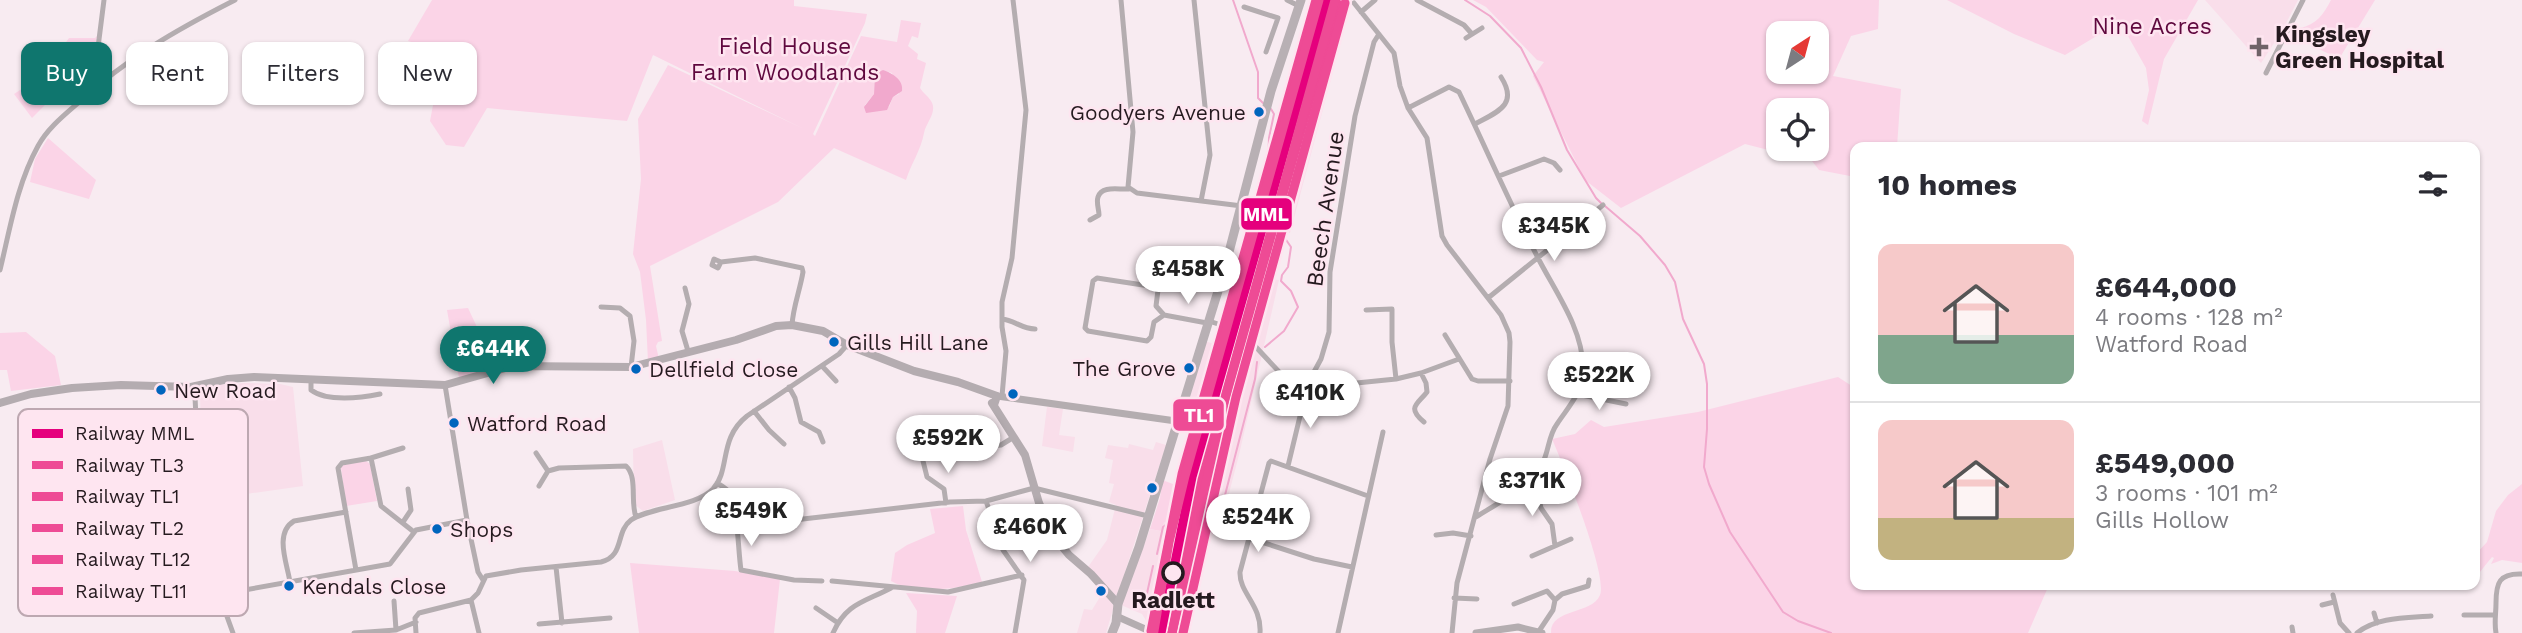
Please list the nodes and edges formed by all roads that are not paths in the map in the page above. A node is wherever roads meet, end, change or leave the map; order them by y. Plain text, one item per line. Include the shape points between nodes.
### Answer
1 (104, 0) edge
2 (235, 0) edge
3 (1013, 0) edge
4 (1121, 0) edge
5 (1194, 0) edge
6 (1287, 0) edge
7 (1375, 0) edge
8 (1417, 0) edge
9 (2303, 0) edge
10 (1300, 3) edge
11 (1354, 3) dead end
12 (1244, 7) dead end
13 (1361, 12) junction
14 (1482, 28) dead end
15 (1272, 34) junction
16 (1379, 34) junction
17 (1286, 40) junction
18 (99, 42) edge
19 (1266, 52) dead end
20 (112, 73) edge
21 (2266, 73) dead end
22 (1501, 77) dead end
23 (74, 105) edge
24 (1408, 108) junction
25 (1475, 124) junction
26 (1560, 170) dead end
27 (1499, 176) junction
28 (1129, 189) junction
29 (1202, 201) junction
30 (1603, 205) dead end
31 (1242, 206) junction
32 (1090, 220) dead end
33 (1539, 259) junction
34 (721, 262) dead end
35 (0, 270) edge
36 (1223, 275) junction
37 (1202, 276) dead end
38 (685, 288) dead end
39 (1488, 298) junction
40 (601, 307) dead end
41 (1366, 310) dead end
42 (1164, 315) junction
43 (1002, 319) junction
44 (1207, 322) junction
45 (792, 325) junction
46 (1035, 329) dead end
47 (1445, 335) dead end
48 (847, 345) junction
49 (688, 351) junction
50 (1459, 359) junction
51 (822, 366) junction
52 (631, 368) junction
53 (1421, 373) junction
54 (1396, 379) junction
55 (311, 381) junction
56 (836, 381) dead end
57 (1510, 381) junction
58 (445, 385) junction
59 (191, 387) junction
60 (789, 387) junction
61 (1307, 388) junction
62 (380, 394) dead end
63 (1577, 394) junction
64 (998, 399) junction
65 (0, 403) edge
66 (1626, 404) dead end
67 (196, 409) edge
68 (754, 411) junction
69 (1176, 422) junction
70 (1424, 422) dead end
71 (979, 431) dead end
72 (1384, 432) dead end
73 (1014, 437) junction
74 (823, 442) dead end
75 (784, 444) dead end
76 (403, 447) dead end
77 (536, 453) dead end
78 (921, 453) dead end
79 (372, 458) junction
80 (1288, 466) junction
81 (548, 471) junction
82 (1531, 478) junction
83 (717, 483) junction
84 (540, 486) dead end
85 (1034, 488) junction
86 (408, 489) dead end
87 (1368, 496) junction
88 (986, 501) junction
89 (946, 503) junction
90 (346, 512) junction
91 (1148, 516) junction
92 (636, 517) junction
93 (1476, 517) junction
94 (467, 520) junction
95 (403, 522) junction
96 (737, 524) junction
97 (414, 532) junction
98 (1436, 535) dead end
99 (1471, 536) junction
100 (1248, 538) junction
101 (1571, 539) dead end
102 (1555, 546) junction
103 (1532, 556) dead end
104 (556, 567) junction
105 (1352, 567) junction
106 (356, 570) junction
107 (2522, 574) edge
108 (1022, 575) junction
109 (483, 580) junction
110 (822, 580) dead end
111 (1589, 580) dead end
112 (290, 582) junction
113 (832, 582) dead end
114 (891, 588) junction
115 (248, 589) edge
116 (1454, 598) junction
117 (1477, 599) dead end
118 (471, 600) junction
119 (1555, 600) junction
120 (394, 601) dead end
121 (1118, 604) junction
122 (1514, 604) dead end
123 (2322, 605) dead end
124 (816, 608) dead end
125 (2374, 613) dead end
126 (2464, 615) dead end
127 (2495, 615) junction
128 (227, 616) edge
129 (2431, 616) dead end
130 (1116, 617) junction
131 (610, 618) dead end
132 (416, 622) junction
133 (562, 623) junction
134 (838, 623) junction
135 (2378, 623) junction
136 (539, 624) dead end
137 (396, 630) junction
138 (1540, 632) edge
139 (233, 633) edge
140 (354, 633) edge
141 (416, 633) edge
142 (479, 633) edge
143 (833, 633) edge
144 (1016, 633) edge
145 (1110, 633) edge
146 (1153, 633) edge
147 (1260, 633) edge
148 (1338, 633) edge
149 (1452, 633) edge
150 (1476, 633) edge
151 (2349, 633) edge
152 (2357, 633) edge
153 (2496, 633) edge

1 - 18 street
2 - 20 street
3 - 43 street via 1026,110
4 - 28 street via 1133,132
5 - 29 street via 1210,155
6 - 10 street
7 - 13 street
8 - 14 street via 1464,24 1469,36
9 - 21 street
10 - 17 main road
11 - 13 street
12 - 15 street via 1278,18
13 - 16 street
15 - 17 street
15 - 19 street
16 - 24 street via 1394,53
16 - 61 street, Beech Avenue via 1350,141 1330,272 1326,346
17 - 31 main road
22 - 25 street via 1509,98
23 - 35 street via 39,144 29,165
24 - 25 street via 1453,87
24 - 39 street via 1430,147 1442,236
25 - 27 street
26 - 27 street via 1544,159
27 - 33 street
28 - 29 street
28 - 32 street via 1108,188 1100,193 1099,215
29 - 31 street
30 - 33 street
31 - 36 main road
33 - 39 street
33 - 63 street via 1580,342 1583,376
34 - 45 street via 755,258 802,268
36 - 37 street via 1205,269
36 - 44 main road
38 - 49 street via 689,304 682,331
39 - 57 street via 1509,333
40 - 52 street via 621,308 630,316 634,341
41 - 54 street via 1392,309
42 - 42 street via 1154,322 1147,341 1085,328 1097,278 1156,287 1156,306
42 - 44 street
43 - 46 street
43 - 64 street via 1006,351
44 - 61 street via 1231,330 1255,346 1282,375
44 - 69 main road
45 - 48 main road via 823,331
45 - 49 main road
47 - 50 street
48 - 51 street
48 - 64 main road
49 - 52 main road
50 - 53 street
50 - 57 street via 1472,379
51 - 56 street
51 - 60 street
52 - 58 main road via 512,366
53 - 54 street
53 - 70 street via 1427,392 1417,400 1415,409
54 - 61 street
55 - 58 main road
55 - 59 main road via 254,377
55 - 62 street via 316,393 341,397
57 - 93 street via 1508,406
58 - 94 street
59 - 65 main road via 72,388
59 - 67 street
60 - 68 street
60 - 74 street via 801,422 819,432
61 - 80 street, Beech Avenue
63 - 66 street
63 - 82 street via 1554,428 1542,466
64 - 69 street
64 - 73 main road
68 - 75 street
68 - 83 street via 732,431
69 - 91 main road
71 - 73 street via 990,446
72 - 87 street
73 - 85 main road via 1025,455
76 - 79 street
77 - 81 street
78 - 89 street via 927,477 944,489
79 - 90 street via 338,466
79 - 95 street via 381,506
80 - 87 street
80 - 100 street via 1271,461 1267,466
81 - 84 street
81 - 92 street via 628,468
82 - 93 street
82 - 102 street via 1552,524
83 - 92 street via 695,499
83 - 96 street via 731,496
85 - 88 street
85 - 91 street
85 - 121 main road via 1055,538
86 - 95 street via 411,510
87 - 105 street
88 - 89 street
88 - 108 street via 1003,550
89 - 96 street
90 - 106 street
90 - 112 street via 287,526 282,538
91 - 121 main road
92 - 104 street via 627,524 610,559
93 - 99 street
94 - 97 street
94 - 109 street
95 - 97 street
96 - 110 street via 741,570
97 - 106 street via 390,564
98 - 99 street
99 - 116 street
100 - 105 street
100 - 147 street via 1240,578 1256,607
101 - 102 street
102 - 103 street
104 - 109 street
104 - 133 street
105 - 148 street
106 - 112 street
107 - 127 street via 2506,576 2497,585
108 - 114 street via 948,592
108 - 144 street
109 - 118 street
111 - 119 street via 1588,586
112 - 115 street
113 - 114 street
114 - 134 street via 858,603
116 - 117 street
116 - 149 street
118 - 132 street via 422,611
118 - 142 street
119 - 122 street via 1546,591
119 - 138 street
120 - 137 street
121 - 130 main road
123 - 151 street via 2333,599 2340,623
124 - 134 street
125 - 135 street
126 - 127 street
127 - 153 street
128 - 139 street
129 - 135 street
130 - 145 main road
130 - 146 street
131 - 133 street
132 - 137 street
132 - 141 street
133 - 136 street
134 - 143 street
135 - 152 street
137 - 140 street
138 - 150 street via 1509,627

